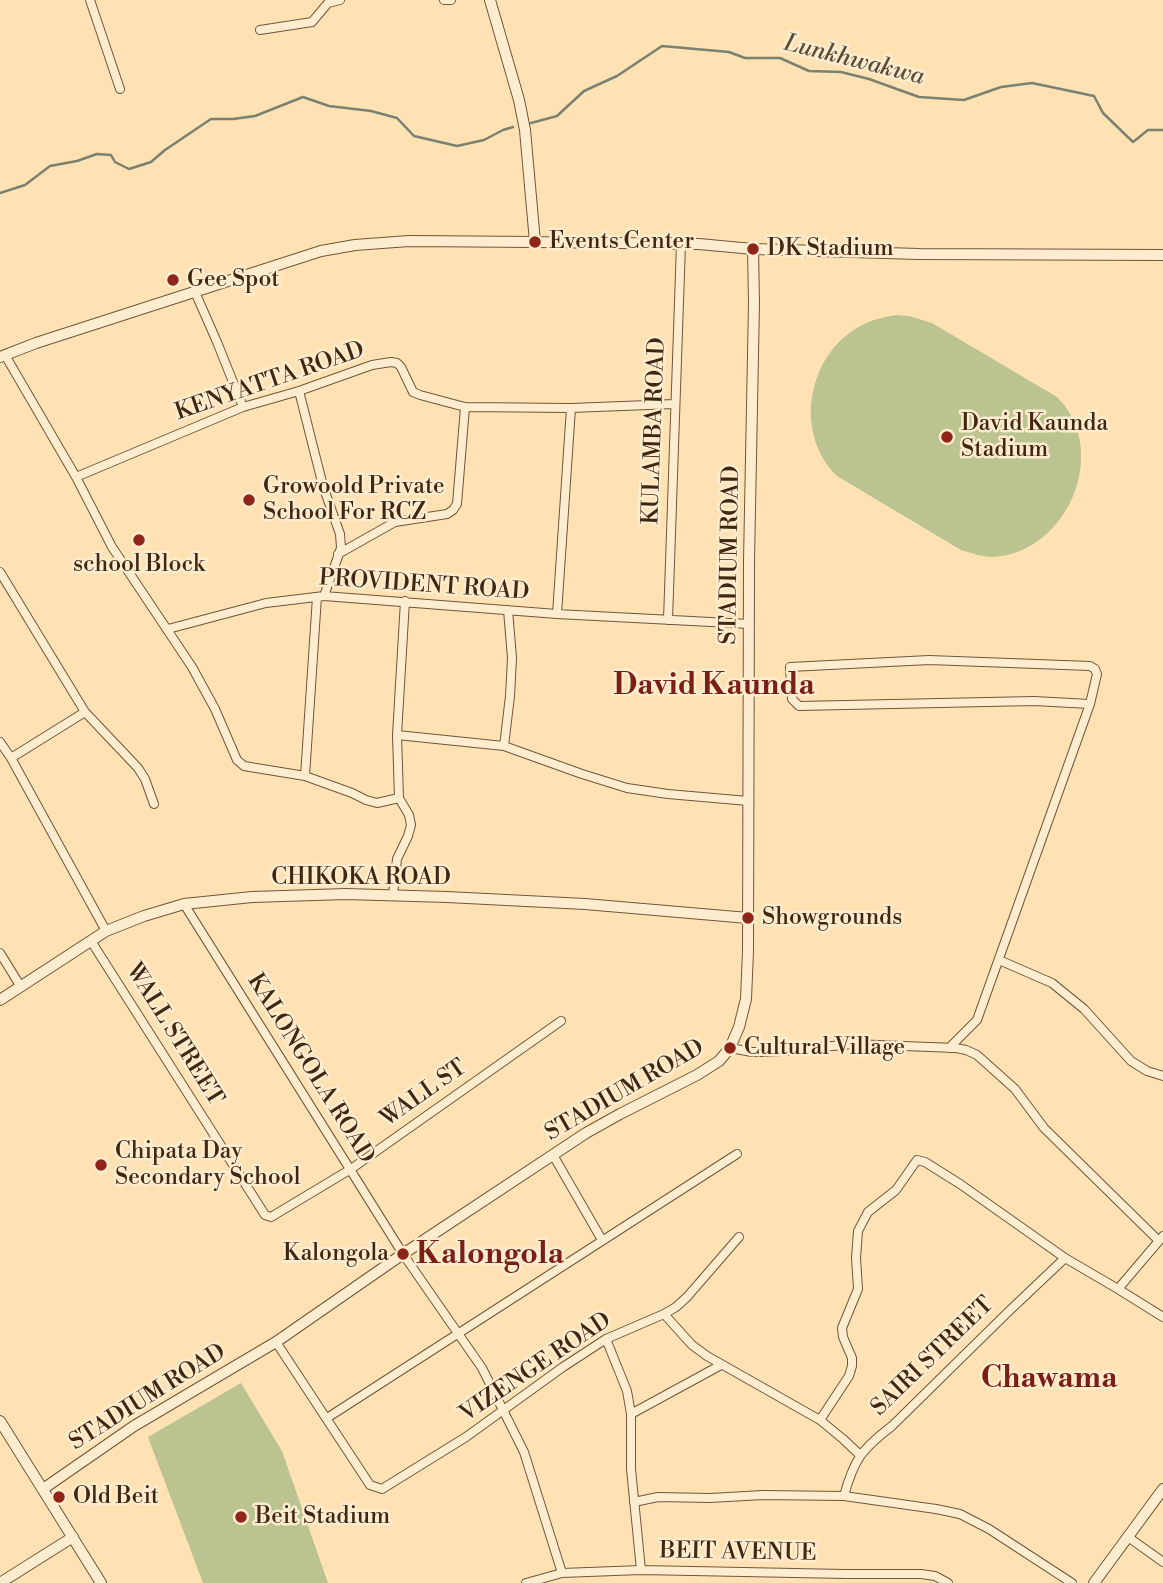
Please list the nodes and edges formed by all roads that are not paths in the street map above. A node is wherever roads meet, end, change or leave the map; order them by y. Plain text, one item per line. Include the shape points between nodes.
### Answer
1 (89, 0) edge
2 (340, 0) edge
3 (444, 0) edge
4 (451, 0) edge
5 (490, 0) edge
6 (260, 30) dead end
7 (120, 89) dead end
8 (535, 242) junction
9 (681, 244) junction
10 (753, 249) junction
11 (1163, 255) edge
12 (195, 292) junction
13 (3, 356) edge
14 (299, 391) junction
15 (674, 404) junction
16 (243, 407) junction
17 (465, 407) junction
18 (571, 408) junction
19 (76, 477) junction
20 (338, 554) junction
21 (0, 572) edge
22 (9, 585) junction
23 (0, 591) edge
24 (320, 596) junction
25 (405, 601) junction
26 (509, 610) junction
27 (556, 614) junction
28 (668, 620) junction
29 (749, 624) junction
30 (168, 629) junction
31 (1090, 704) junction
32 (85, 712) junction
33 (397, 735) junction
34 (0, 743) edge
35 (505, 746) junction
36 (10, 758) junction
37 (305, 776) junction
38 (399, 798) junction
39 (748, 801) junction
40 (154, 804) dead end
41 (393, 895) junction
42 (184, 904) junction
43 (748, 918) junction
44 (106, 931) junction
45 (91, 940) junction
46 (0, 953) edge
47 (999, 960) junction
48 (20, 987) junction
49 (0, 1000) edge
50 (561, 1021) dead end
51 (730, 1048) junction
52 (949, 1048) junction
53 (1163, 1076) edge
54 (737, 1154) dead end
55 (553, 1156) junction
56 (351, 1169) junction
57 (271, 1217) joint
58 (739, 1237) dead end
59 (1161, 1238) edge
60 (602, 1240) junction
61 (403, 1254) junction
62 (1065, 1258) junction
63 (1118, 1289) junction
64 (664, 1314) junction
65 (1163, 1317) edge
66 (458, 1333) junction
67 (606, 1339) junction
68 (276, 1342) junction
69 (721, 1365) junction
70 (503, 1410) junction
71 (631, 1413) junction
72 (327, 1419) junction
73 (820, 1420) junction
74 (0, 1421) edge
75 (860, 1455) junction
76 (43, 1489) junction
77 (1163, 1489) edge
78 (844, 1496) junction
79 (635, 1502) junction
80 (73, 1536) junction
81 (1128, 1537) junction
82 (1163, 1562) edge
83 (640, 1570) junction
84 (562, 1573) junction
85 (0, 1583) edge
86 (101, 1583) edge
87 (526, 1583) edge
88 (948, 1583) edge
89 (1072, 1583) edge
90 (1094, 1583) edge

1 - 7 street
2 - 6 street via 328,3 312,22
3 - 4 street
5 - 8 street via 525,130
8 - 9 street
8 - 12 street via 355,245 321,251
9 - 10 street
9 - 15 street, KULAMBA ROAD
10 - 11 street
10 - 29 street, STADIUM ROAD
12 - 13 street
12 - 16 street
13 - 19 street
14 - 16 street, KENYATTA ROAD
14 - 17 street, KENYATTA ROAD via 391,362 401,367 413,392
14 - 20 street via 340,534
15 - 18 street, KENYATTA ROAD
15 - 28 street, KULAMBA ROAD
16 - 19 street, KENYATTA ROAD
17 - 18 street, KENYATTA ROAD
17 - 20 street via 453,510 395,522
18 - 27 street
19 - 30 street via 112,547
20 - 24 street
21 - 22 street
22 - 23 street
22 - 32 street
24 - 25 street, PROVIDENT ROAD
24 - 30 street, PROVIDENT ROAD via 265,603
24 - 37 street
25 - 26 street, PROVIDENT ROAD
25 - 33 street
26 - 27 street, PROVIDENT ROAD
26 - 35 street via 512,658
27 - 28 street, PROVIDENT ROAD
28 - 29 street, PROVIDENT ROAD
29 - 39 street, STADIUM ROAD
30 - 37 street via 215,709 237,760 244,766
31 - 31 street via 1097,674 1090,666 929,660 790,667 792,699 799,706
31 - 47 street
32 - 36 street
32 - 40 street via 138,768
33 - 35 street
33 - 38 street
34 - 36 street
35 - 39 street via 627,788
36 - 44 street
37 - 38 street via 377,803
38 - 41 street via 411,825 397,859
39 - 43 street, STADIUM ROAD
41 - 42 street, CHIKOKA ROAD via 252,897
41 - 43 street, CHIKOKA ROAD
42 - 44 street, CHIKOKA ROAD
42 - 56 street, KALONGOLA ROAD
43 - 51 street, STADIUM ROAD via 746,999
44 - 45 street, CHIKOKA ROAD
45 - 48 street, CHIKOKA ROAD
45 - 57 street, WALL STREET
46 - 48 street
47 - 52 street via 977,1020
47 - 53 street via 1052,983 1084,1009 1131,1061
48 - 49 street, CHIKOKA ROAD
50 - 56 street, WALL ST
51 - 52 street via 772,1052 852,1044
51 - 55 street, STADIUM ROAD via 697,1075 586,1133
52 - 59 street via 977,1055 1014,1089 1044,1128
54 - 60 street
55 - 60 street
55 - 61 street, STADIUM ROAD
56 - 57 street, WALL ST
56 - 61 street, KALONGOLA ROAD
58 - 64 street, VIZENGE ROAD via 687,1297
59 - 63 street
60 - 66 street
61 - 66 street, KALONGOLA ROAD
61 - 68 street, STADIUM ROAD
62 - 63 street
62 - 73 street via 960,1184 917,1160 896,1190 868,1212 858,1231 858,1289 842,1328 852,1366
62 - 75 street, SAIRI STREET
63 - 65 street
64 - 67 street, VIZENGE ROAD
64 - 69 street via 692,1345
66 - 70 street, KALONGOLA ROAD
66 - 72 street
67 - 70 street, VIZENGE ROAD
67 - 71 street
68 - 72 street, VIZENGE ROAD
68 - 76 street, STADIUM ROAD via 134,1426
69 - 71 street
69 - 73 street
70 - 72 street, VIZENGE ROAD via 382,1489 370,1485
70 - 84 street, KALONGOLA ROAD via 530,1467
71 - 79 street
73 - 75 street
74 - 76 street
75 - 78 street, SAIRI STREET
76 - 80 street
77 - 81 street
78 - 79 street via 658,1497
78 - 89 street via 960,1514
79 - 83 street
80 - 85 street
80 - 86 street
81 - 82 street
81 - 90 street
83 - 84 street, BEIT AVENUE
83 - 88 street, BEIT AVENUE via 921,1574
84 - 87 street, BEIT AVENUE

